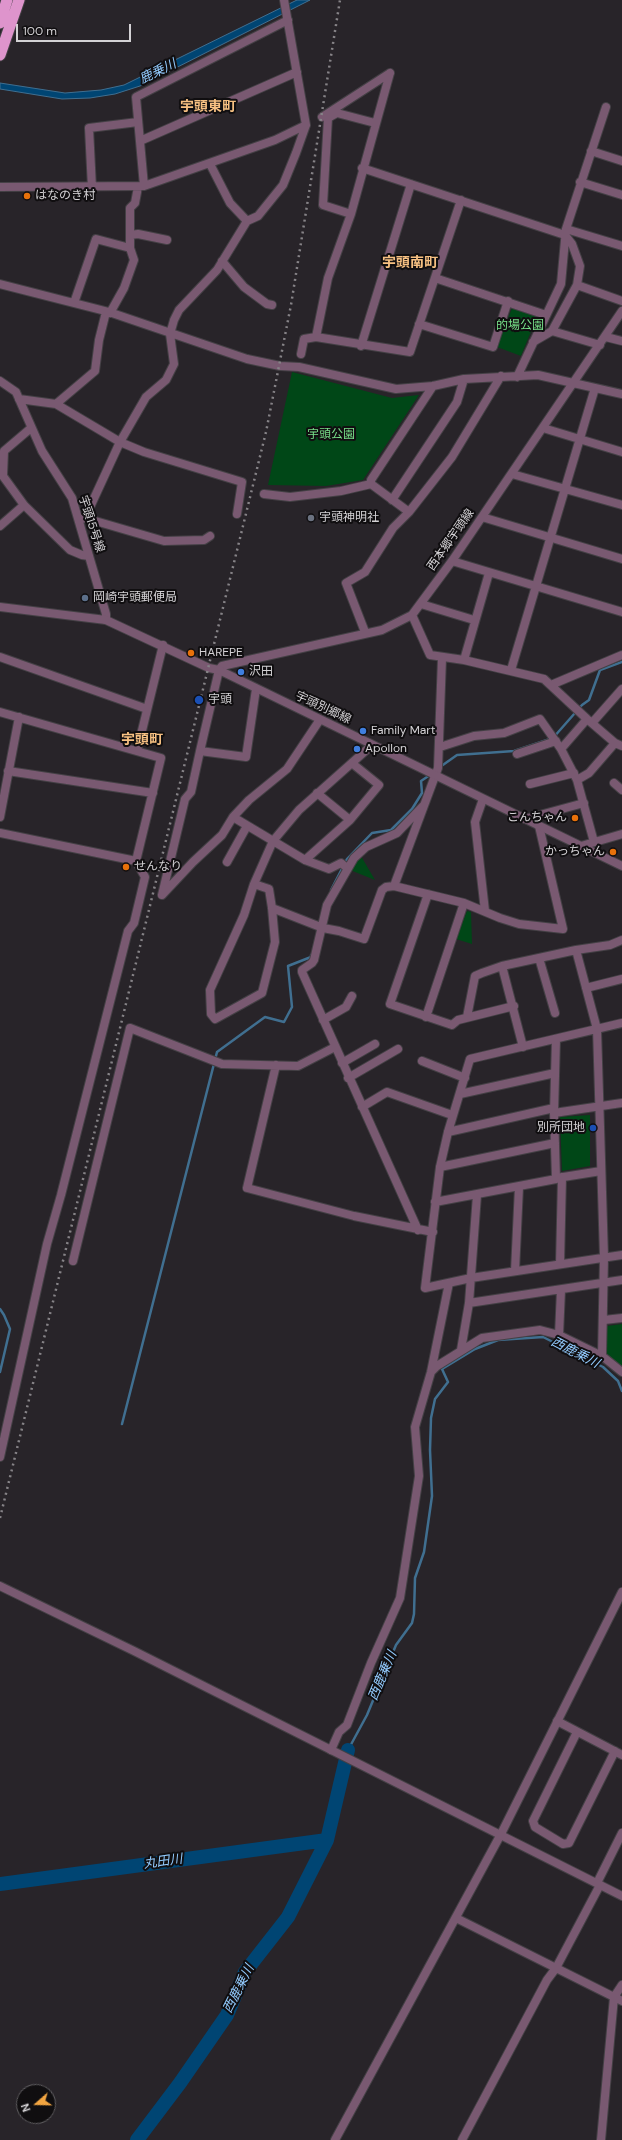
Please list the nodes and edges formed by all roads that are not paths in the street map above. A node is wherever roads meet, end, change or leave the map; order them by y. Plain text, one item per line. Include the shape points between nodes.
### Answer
1 (8, 0) edge
2 (19, 0) edge
3 (284, 1) edge
4 (288, 20) junction
5 (0, 23) edge
6 (0, 55) edge
7 (297, 72) junction
8 (606, 107) dead end
9 (322, 117) dead end
10 (138, 122) junction
11 (375, 123) junction
12 (306, 125) junction
13 (140, 140) junction
14 (591, 151) junction
15 (622, 161) edge
16 (210, 164) junction
17 (362, 168) junction
18 (580, 182) junction
19 (411, 184) junction
20 (141, 186) junction
21 (0, 187) edge
22 (92, 188) junction
23 (622, 195) edge
24 (461, 200) junction
25 (351, 214) junction
26 (246, 221) junction
27 (566, 232) junction
28 (130, 235) junction
29 (167, 240) dead end
30 (622, 246) edge
31 (130, 248) junction
32 (222, 261) junction
33 (435, 278) junction
34 (0, 284) edge
35 (577, 285) junction
36 (508, 301) junction
37 (622, 301) edge
38 (74, 303) junction
39 (272, 305) dead end
40 (622, 311) edge
41 (108, 312) junction
42 (546, 315) junction
43 (419, 324) junction
44 (552, 331) junction
45 (170, 334) junction
46 (316, 337) junction
47 (606, 337) junction
48 (622, 341) edge
49 (533, 342) junction
50 (600, 345) junction
51 (361, 346) junction
52 (301, 354) dead end
53 (501, 376) junction
54 (517, 377) junction
55 (464, 379) junction
56 (0, 381) edge
57 (572, 382) junction
58 (433, 386) junction
59 (595, 388) junction
60 (622, 394) edge
61 (17, 395) junction
62 (56, 404) junction
63 (31, 428) junction
64 (543, 428) junction
65 (578, 439) junction
66 (120, 442) junction
67 (622, 452) edge
68 (512, 474) junction
69 (2, 476) edge
70 (371, 484) junction
71 (565, 488) junction
72 (264, 494) dead end
73 (392, 500) junction
74 (24, 505) junction
75 (622, 505) edge
76 (409, 512) junction
77 (237, 514) dead end
78 (482, 517) junction
79 (82, 519) junction
80 (0, 526) edge
81 (210, 536) dead end
82 (549, 537) junction
83 (89, 556) junction
84 (622, 559) edge
85 (452, 561) junction
86 (489, 573) junction
87 (536, 585) junction
88 (421, 604) junction
89 (0, 607) edge
90 (622, 612) edge
91 (412, 615) junction
92 (106, 620) junction
93 (474, 620) junction
94 (365, 632) junction
95 (163, 645) junction
96 (622, 655) edge
97 (0, 656) edge
98 (442, 658) junction
99 (464, 660) junction
100 (218, 670) junction
101 (511, 670) junction
102 (551, 685) junction
103 (256, 689) junction
104 (621, 691) edge
105 (147, 709) junction
106 (0, 712) edge
107 (19, 718) junction
108 (319, 720) junction
109 (590, 721) junction
110 (556, 741) junction
111 (372, 745) junction
112 (618, 745) edge
113 (440, 747) junction
114 (562, 749) junction
115 (138, 751) junction
116 (200, 751) junction
117 (518, 754) dead end
118 (353, 764) junction
119 (8, 771) junction
120 (435, 776) junction
121 (576, 776) junction
122 (614, 783) dead end
123 (530, 784) dead end
124 (622, 790) edge
125 (152, 793) junction
126 (317, 793) junction
127 (483, 799) junction
128 (584, 803) junction
129 (423, 806) junction
130 (0, 817) edge
131 (233, 817) junction
132 (525, 819) junction
133 (350, 820) junction
134 (247, 826) junction
135 (539, 826) junction
136 (0, 833) edge
137 (622, 834) edge
138 (273, 841) junction
139 (594, 842) junction
140 (581, 846) junction
141 (305, 860) junction
142 (136, 861) junction
143 (227, 862) dead end
144 (344, 865) junction
145 (622, 866) edge
146 (254, 884) junction
147 (394, 886) junction
148 (428, 894) junction
149 (464, 903) junction
150 (272, 908) junction
151 (485, 911) junction
152 (323, 928) junction
153 (622, 940) edge
154 (576, 950) junction
155 (539, 958) junction
156 (502, 966) junction
157 (622, 980) edge
158 (586, 988) junction
159 (352, 996) dead end
160 (514, 1006) junction
161 (555, 1013) dead end
162 (426, 1017) junction
163 (467, 1017) junction
164 (323, 1020) junction
165 (622, 1023) edge
166 (597, 1029) junction
167 (556, 1039) junction
168 (375, 1044) dead end
169 (335, 1047) junction
170 (523, 1047) junction
171 (398, 1049) dead end
172 (422, 1061) dead end
173 (342, 1063) junction
174 (276, 1065) junction
175 (555, 1073) junction
176 (348, 1078) junction
177 (465, 1078) junction
178 (460, 1094) junction
179 (622, 1103) edge
180 (362, 1107) junction
181 (599, 1107) junction
182 (554, 1111) junction
183 (452, 1115) junction
184 (448, 1132) junction
185 (555, 1143) junction
186 (440, 1167) junction
187 (601, 1171) junction
188 (559, 1178) junction
189 (519, 1187) junction
190 (477, 1195) junction
191 (435, 1202) junction
192 (418, 1230) junction
193 (433, 1232) junction
194 (622, 1254) edge
195 (604, 1257) junction
196 (73, 1261) dead end
197 (560, 1264) junction
198 (515, 1271) junction
199 (471, 1278) junction
200 (622, 1280) edge
201 (603, 1282) junction
202 (449, 1283) junction
203 (560, 1290) junction
204 (469, 1304) junction
205 (622, 1318) edge
206 (604, 1320) junction
207 (559, 1335) junction
208 (461, 1350) junction
209 (602, 1356) junction
210 (431, 1372) junction
211 (622, 1372) edge
212 (0, 1457) edge
213 (0, 1586) edge
214 (622, 1592) edge
215 (557, 1721) junction
216 (577, 1732) junction
217 (332, 1751) junction
218 (618, 1753) edge
219 (622, 1833) edge
220 (501, 1834) junction
221 (599, 1884) junction
222 (622, 1896) edge
223 (456, 1918) junction
224 (556, 1968) junction
225 (622, 1985) edge
226 (618, 1999) edge
227 (335, 2140) edge
228 (462, 2140) edge
229 (600, 2140) edge

1 - 5 highway
2 - 6 highway
3 - 4 street
4 - 7 street
4 - 10 street via 136,97
7 - 12 street
7 - 13 street
8 - 14 street
9 - 11 street via 390,73
10 - 13 street
10 - 22 street via 90,128
11 - 17 street
11 - 25 street via 337,113 328,118 323,205
12 - 16 street via 276,140
12 - 26 street via 283,184 258,216
13 - 20 street
14 - 15 street
14 - 18 street
16 - 20 street
16 - 26 street via 230,203
17 - 19 street
17 - 25 street
18 - 23 street
18 - 27 street
19 - 24 street
19 - 51 street
20 - 22 street
20 - 28 street via 135,203 130,208
21 - 22 street
24 - 27 street
24 - 33 street
25 - 46 street via 328,278
26 - 32 street
27 - 30 street
27 - 35 street via 580,266
27 - 42 street via 561,284
28 - 29 street via 138,234
28 - 31 street
31 - 38 street via 96,239
31 - 41 street via 134,260 124,288
32 - 39 street via 244,287
32 - 45 street via 217,270 179,310
33 - 36 street
33 - 43 street
34 - 38 street
35 - 37 street
35 - 44 street
36 - 42 street
36 - 43 street via 493,347
38 - 41 street
40 - 47 street, 西本郷宇頭線
41 - 45 street
41 - 62 street via 99,340 95,371
42 - 49 street
43 - 51 street via 410,352
44 - 49 street
44 - 50 street
45 - 58 street via 247,359 299,367 396,389
45 - 66 street via 174,364 166,380 146,397
46 - 51 street
46 - 52 street via 304,339
47 - 48 street
47 - 50 street, 西本郷宇頭線
49 - 54 street
50 - 57 street, 西本郷宇頭線
53 - 54 street
53 - 55 street
53 - 76 street via 452,457
54 - 57 street via 538,375
55 - 58 street
55 - 73 street via 457,402
56 - 61 street
57 - 59 street
57 - 64 street, 西本郷宇頭線
58 - 70 street via 371,480
59 - 60 street
59 - 65 street
61 - 62 street
61 - 63 street, 宇頭15号線
62 - 66 street
63 - 69 street via 4,451
63 - 79 street, 宇頭15号線
64 - 65 street
64 - 68 street, 西本郷宇頭線
65 - 67 street
65 - 71 street
66 - 77 street via 144,452 242,482
66 - 79 street
68 - 71 street
68 - 78 street, 西本郷宇頭線
69 - 74 street
70 - 72 street via 341,491 290,497
70 - 73 street
71 - 75 street
71 - 82 street
73 - 76 street
74 - 80 street
74 - 83 street via 70,550
76 - 94 street via 393,528 365,572 346,583
78 - 82 street
78 - 85 street, 西本郷宇頭線
79 - 81 street via 164,541 204,540
79 - 83 street, 宇頭15号線
82 - 84 street
82 - 87 street
83 - 92 street, 宇頭15号線
85 - 86 street
85 - 88 street, 西本郷宇頭線
86 - 87 street
86 - 93 street
87 - 90 street
87 - 101 street
88 - 91 street, 西本郷宇頭線
88 - 93 street
89 - 92 street
91 - 94 street, 西本郷宇頭線 via 382,630
91 - 98 street via 430,655
92 - 95 street
93 - 99 street
94 - 100 street, 西本郷宇頭線 via 222,666
95 - 100 street, 宇頭別郷線
95 - 105 street
96 - 102 street
97 - 105 street
98 - 99 street
98 - 113 street
99 - 101 street
100 - 103 street, 宇頭別郷線
100 - 116 street
101 - 102 street via 544,679
102 - 109 street
103 - 108 street, 宇頭別郷線
103 - 116 street via 246,757
104 - 109 street
105 - 115 street
106 - 107 street
107 - 115 street
107 - 119 street
108 - 111 street, 宇頭別郷線
108 - 131 street via 287,769 249,800
109 - 112 street
109 - 114 street
110 - 113 street via 540,719 504,733 474,736
110 - 114 street
110 - 117 street
111 - 118 street
111 - 120 street, 宇頭別郷線
112 - 121 street via 589,773
113 - 120 street
114 - 121 street
115 - 125 street via 161,758
116 - 131 street via 191,792 185,799 162,895 222,835
118 - 126 street
118 - 133 street via 379,785
119 - 125 street
119 - 130 street
120 - 127 street, 宇頭別郷線
120 - 129 street
121 - 123 street
121 - 128 street
122 - 124 street
125 - 142 street
126 - 133 street
126 - 138 street
127 - 132 street, 宇頭別郷線
127 - 151 street via 474,822
128 - 132 street
128 - 139 street
129 - 144 street via 398,833 366,847
129 - 147 street
131 - 134 street
132 - 135 street, 宇頭別郷線
133 - 141 street
134 - 138 street
134 - 143 street
135 - 140 street
135 - 151 street via 563,929 529,926
136 - 142 street
137 - 139 street
138 - 141 street
138 - 146 street
139 - 140 street
140 - 145 street
141 - 144 street via 329,869
142 - 212 street via 145,877 134,923 128,931 47,1244
144 - 152 street via 327,905
146 - 150 street via 269,889
146 - 150 street via 244,915 210,990 211,1014 215,1019 262,993 275,942
147 - 148 street
147 - 152 street via 382,890 364,939
148 - 149 street
148 - 162 street via 390,1004
149 - 151 street
149 - 162 street
150 - 152 street
152 - 164 street via 314,960 302,972
153 - 154 street via 610,945
154 - 155 street
154 - 158 street
155 - 156 street
155 - 161 street
156 - 160 street
156 - 163 street via 474,976
157 - 158 street
158 - 166 street
159 - 164 street via 346,1007
160 - 163 street
160 - 170 street
162 - 163 street via 452,1025
164 - 169 street
165 - 166 street
166 - 167 street
166 - 181 street
167 - 170 street
167 - 175 street
168 - 173 street
169 - 173 street
169 - 174 street via 298,1066
170 - 177 street via 470,1059
171 - 176 street
172 - 177 street
173 - 176 street
174 - 192 street via 247,1188
174 - 196 street via 222,1064 130,1028
175 - 178 street
175 - 182 street
176 - 180 street
177 - 178 street
178 - 183 street
179 - 181 street
180 - 183 street via 387,1092
180 - 192 street
181 - 182 street
181 - 187 street
182 - 184 street
182 - 185 street
183 - 184 street
184 - 186 street
185 - 186 street
185 - 188 street
186 - 191 street
187 - 188 street
187 - 195 street
188 - 189 street
188 - 197 street
189 - 190 street
189 - 198 street
190 - 191 street
190 - 199 street
191 - 193 street
192 - 193 street
193 - 202 street via 425,1288
194 - 195 street
195 - 197 street
195 - 201 street
197 - 198 street
198 - 199 street
199 - 202 street
199 - 204 street
200 - 201 street
201 - 203 street
201 - 206 street
202 - 210 street
203 - 204 street
203 - 207 street
204 - 208 street
205 - 206 street
206 - 209 street
207 - 208 street via 540,1330 482,1338
207 - 209 street
208 - 210 street
209 - 211 street
210 - 217 street via 415,1427 419,1476 400,1598 348,1725 339,1732
213 - 217 street
214 - 215 street
215 - 216 street
215 - 220 street
216 - 218 street
216 - 218 street via 533,1821 535,1827 563,1844 569,1843
217 - 220 street
219 - 221 street
220 - 221 street
220 - 223 street
221 - 222 street
221 - 224 street
223 - 224 street
223 - 227 street
224 - 226 street
224 - 228 street via 546,1980
225 - 226 street
226 - 229 street

